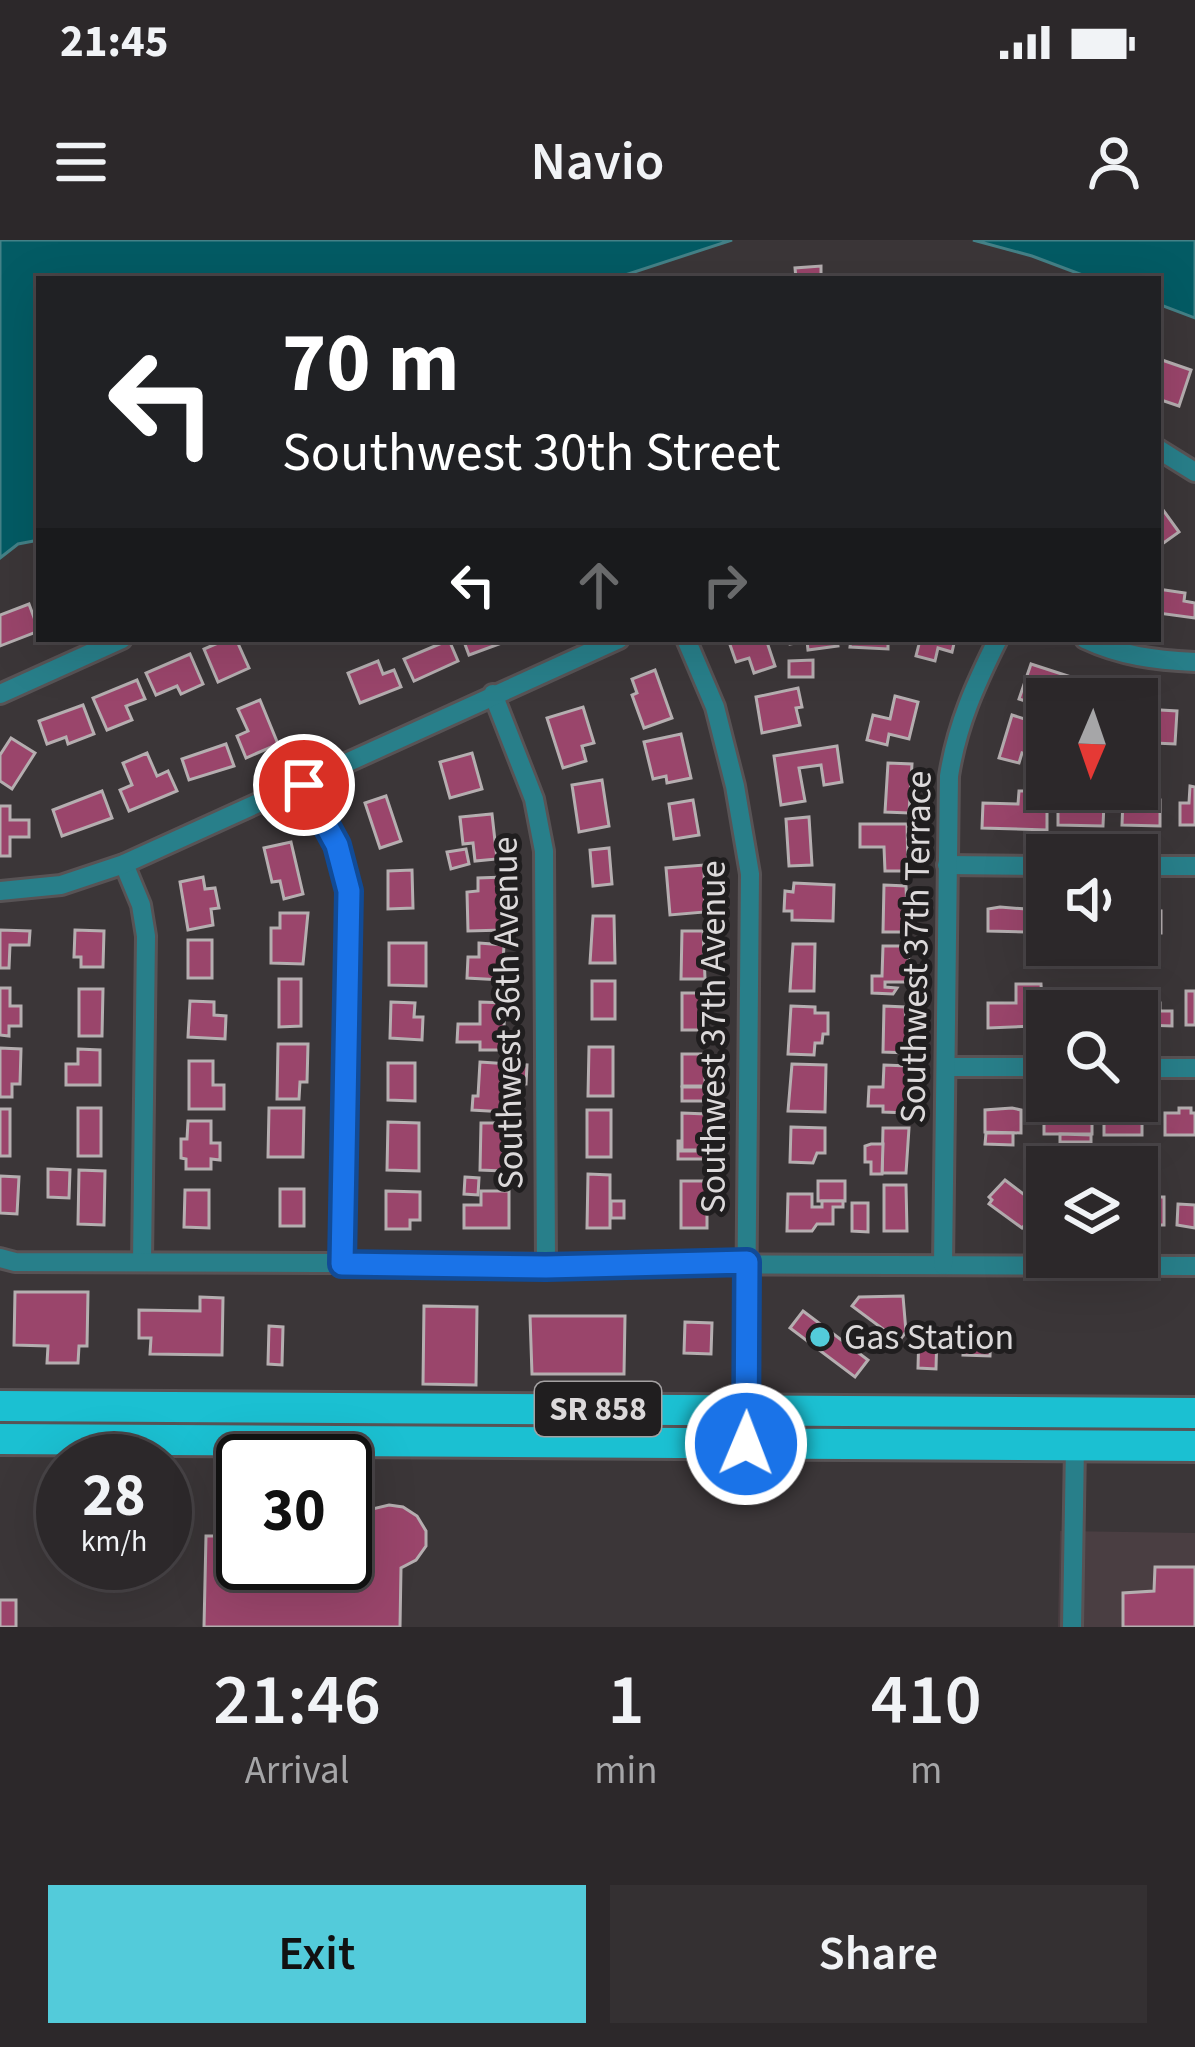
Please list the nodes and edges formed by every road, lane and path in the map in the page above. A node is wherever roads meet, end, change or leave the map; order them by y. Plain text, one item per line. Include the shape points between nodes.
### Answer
1 (1161, 450) edge
2 (1195, 472) edge
3 (115, 642) edge
4 (612, 642) edge
5 (687, 642) edge
6 (997, 642) edge
7 (1091, 642) edge
8 (1195, 662) edge
9 (0, 694) edge
10 (494, 694) junction
11 (304, 785) junction
12 (124, 864) junction
13 (947, 865) junction
14 (1026, 866) edge
15 (1158, 866) edge
16 (1195, 866) edge
17 (0, 891) edge
18 (947, 1067) junction
19 (1026, 1067) edge
20 (1158, 1067) edge
21 (1195, 1068) edge
22 (0, 1258) edge
23 (142, 1262) junction
24 (747, 1262) junction
25 (342, 1264) junction
26 (943, 1265) junction
27 (1195, 1266) edge
28 (546, 1267) junction
29 (0, 1406) edge
30 (188, 1407) junction
31 (388, 1407) junction
32 (746, 1409) junction
33 (1195, 1413) edge
34 (1195, 1433) edge
35 (1, 1439) edge
36 (36, 1439) edge
37 (192, 1439) edge
38 (192, 1440) edge
39 (746, 1444) junction
40 (1075, 1446) junction
41 (1195, 1447) edge
42 (1072, 1627) edge

1 - 2 street
3 - 9 street
4 - 10 street
5 - 24 street, Southwest 37th Avenue via 716,707 750,874
6 - 13 street, Southwest 37th Terrace via 956,734
7 - 8 street via 1150,660
10 - 11 street
10 - 28 street, Southwest 36th Avenue via 534,799 544,851
11 - 12 street
11 - 25 street via 337,845 349,891
12 - 17 street via 61,885
12 - 23 street via 146,936
13 - 14 street
13 - 18 street, Southwest 37th Terrace
15 - 16 street
18 - 19 street
18 - 26 street, Southwest 37th Terrace
20 - 21 street
22 - 23 street
23 - 25 street
24 - 26 street
24 - 28 street
24 - 32 street, Southwest 37th Avenue
25 - 28 street
26 - 27 street
29 - 30 main road, SR 858
30 - 31 main road, SR 858
30 - 35 main road via 155,1424 38,1424
31 - 32 main road, SR 858
31 - 37 main road via 354,1421 234,1420
32 - 33 main road, SR 858
32 - 39 street, Southwest 37th Avenue
34 - 40 main road via 1101,1432
35 - 36 main road, SR 858
38 - 39 main road, SR 858
39 - 40 main road, SR 858
40 - 41 main road, SR 858
40 - 42 street

